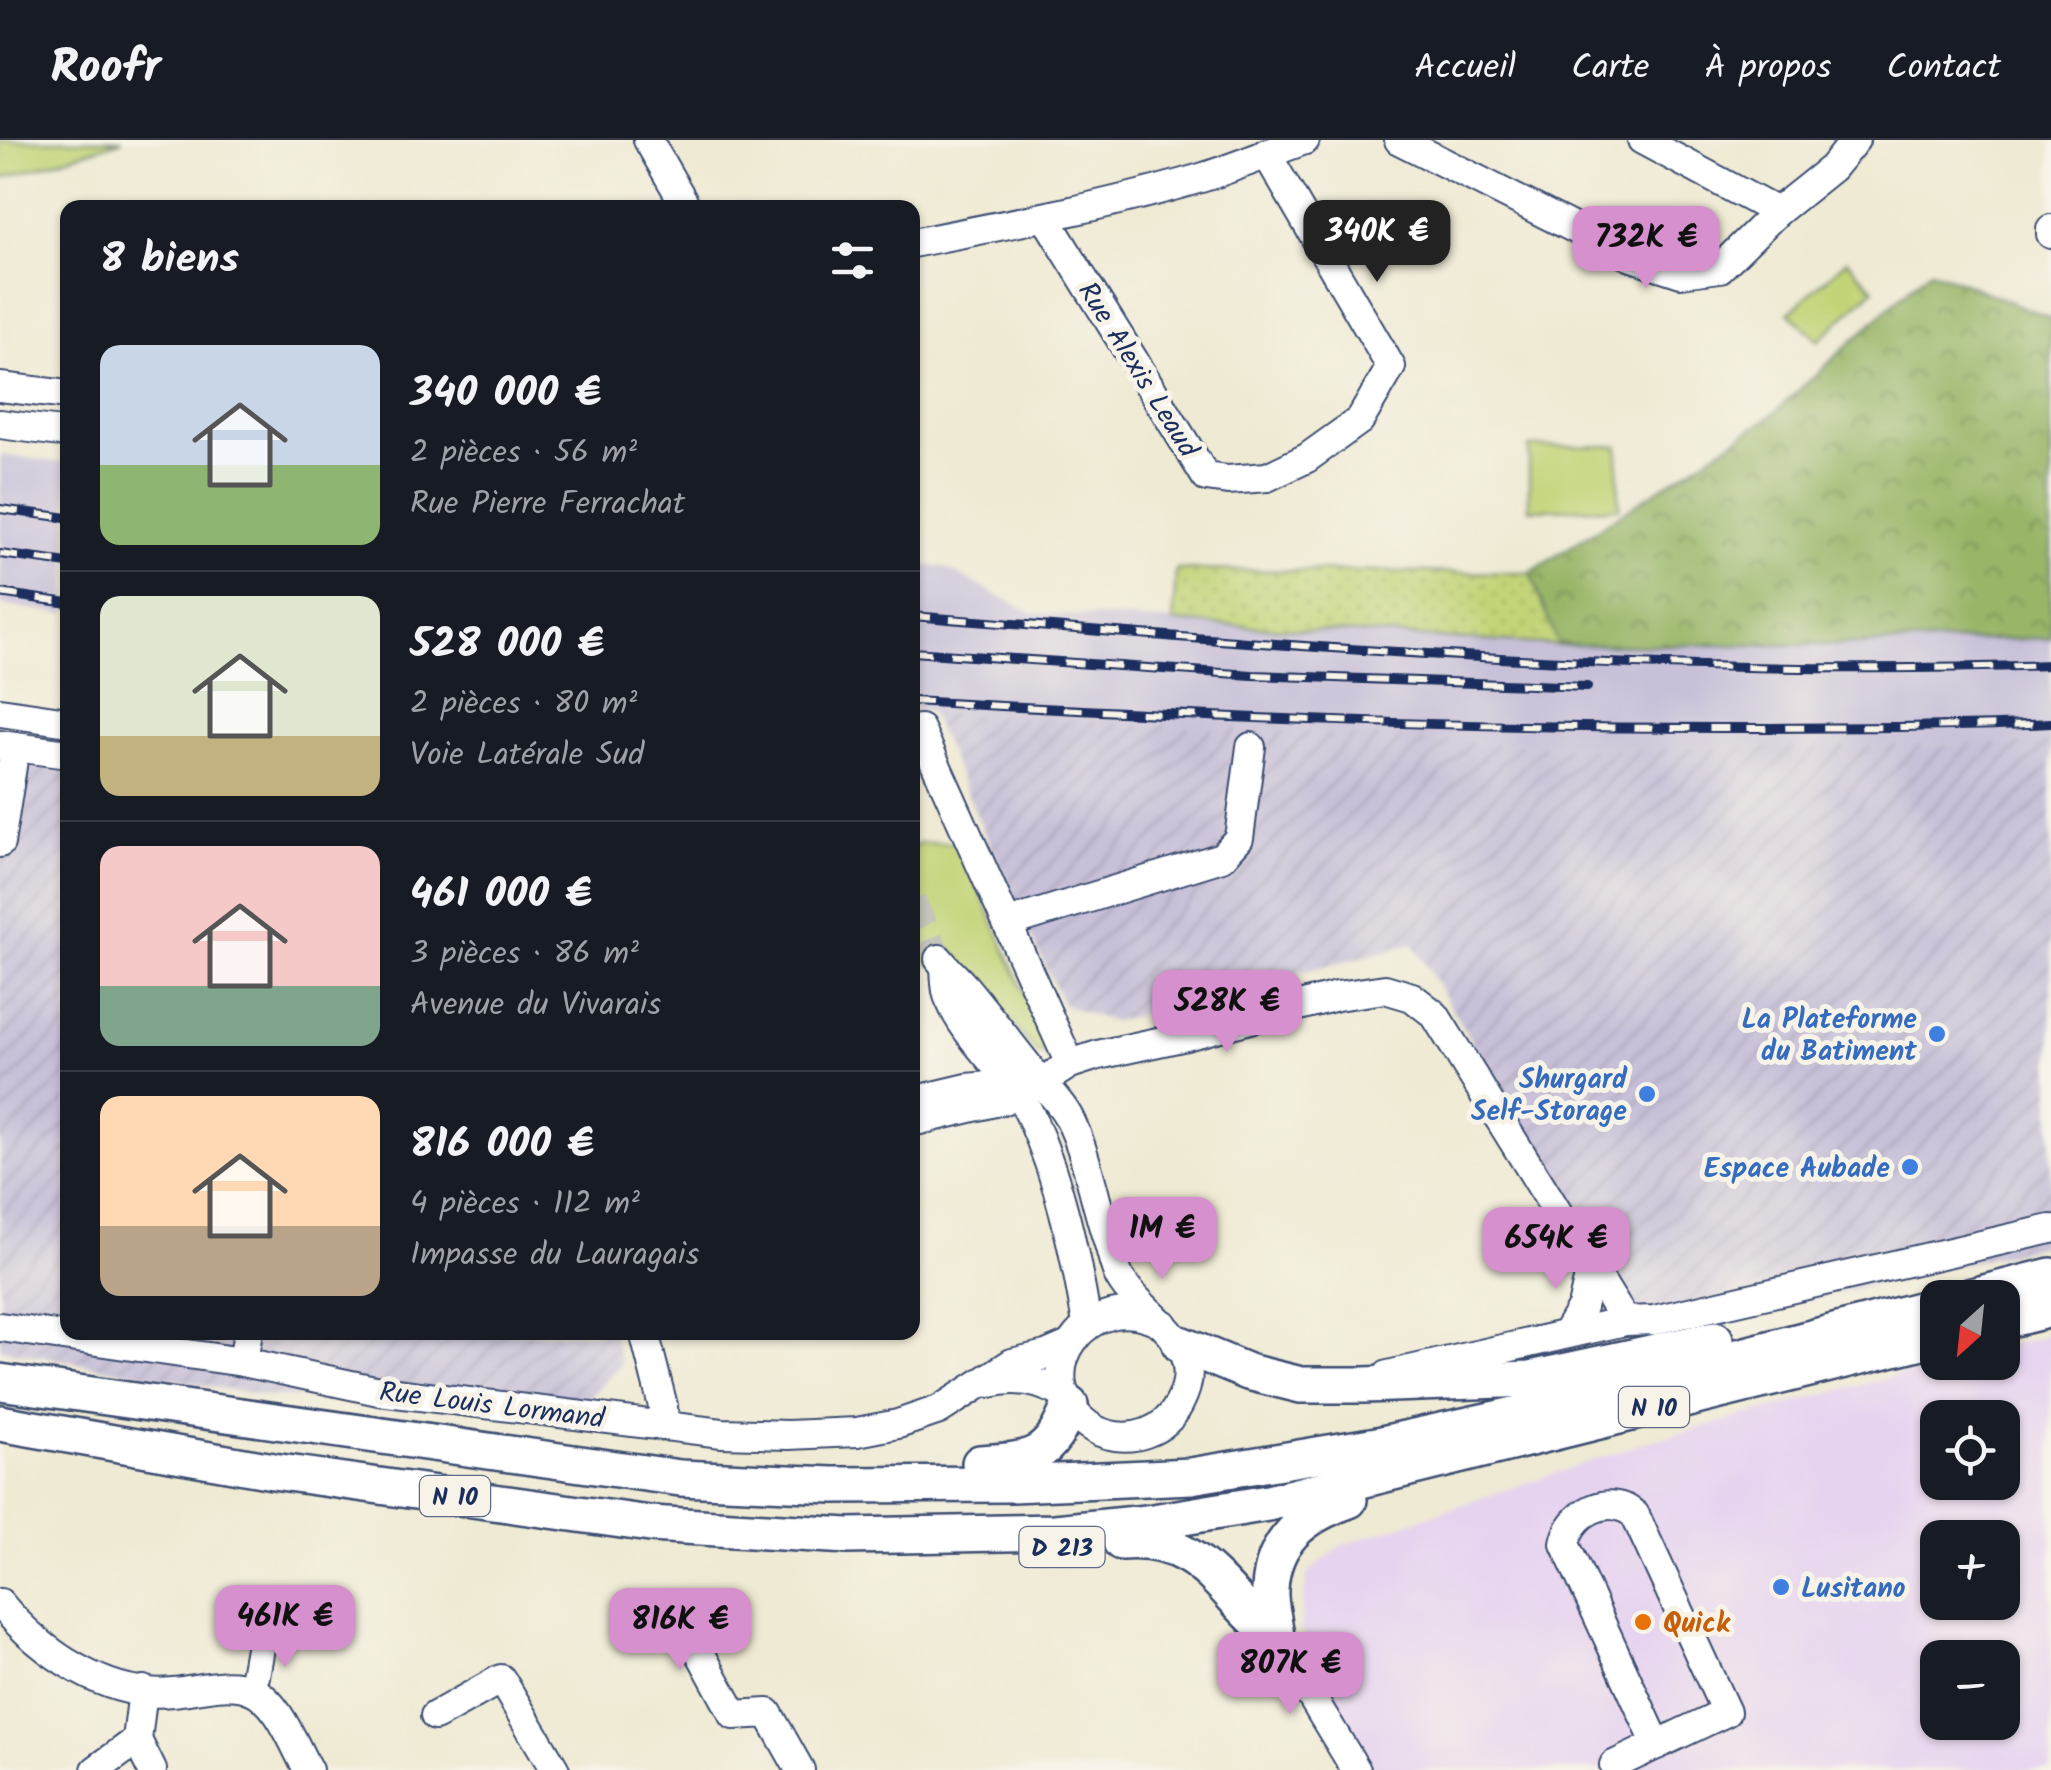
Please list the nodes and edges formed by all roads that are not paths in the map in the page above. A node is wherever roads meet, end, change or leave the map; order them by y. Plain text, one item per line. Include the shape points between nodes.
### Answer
1 (648, 140) edge
2 (1304, 140) edge
3 (1399, 140) edge
4 (1642, 140) edge
5 (1856, 140) edge
6 (1266, 153) junction
7 (683, 200) edge
8 (1777, 212) junction
9 (1044, 217) junction
10 (920, 241) edge
11 (0, 387) edge
12 (60, 394) edge
13 (0, 424) edge
14 (60, 431) edge
15 (0, 712) edge
16 (60, 721) edge
17 (920, 729) dead end
18 (8, 746) edge
19 (1251, 747) dead end
20 (60, 753) edge
21 (0, 843) edge
22 (1008, 923) junction
23 (942, 963) tunnel mouth
24 (1070, 1064) junction
25 (1026, 1088) junction
26 (920, 1099) edge
27 (920, 1120) edge
28 (2051, 1229) edge
29 (1591, 1267) junction
30 (2051, 1276) edge
31 (1120, 1278) junction
32 (2020, 1284) edge
33 (2051, 1308) edge
34 (1920, 1309) edge
35 (2020, 1316) edge
36 (1625, 1322) junction
37 (0, 1327) edge
38 (1171, 1334) junction
39 (1566, 1334) junction
40 (1078, 1335) junction
41 (1818, 1335) junction
42 (60, 1336) edge
43 (90, 1340) edge
44 (247, 1340) edge
45 (646, 1340) edge
46 (1920, 1341) edge
47 (243, 1362) junction
48 (0, 1382) edge
49 (978, 1385) junction
50 (1364, 1385) junction
51 (1068, 1401) junction
52 (0, 1423) edge
53 (664, 1426) junction
54 (96, 1438) junction
55 (0, 1444) edge
56 (1370, 1478) junction
57 (834, 1485) junction
58 (815, 1533) junction
59 (0, 1604) edge
60 (675, 1606) dead end
61 (262, 1632) dead end
62 (1276, 1638) junction
63 (248, 1688) junction
64 (143, 1690) junction
65 (436, 1716) dead end
66 (136, 1740) junction
67 (1658, 1745) junction
68 (96, 1770) edge
69 (152, 1770) edge
70 (308, 1770) edge
71 (555, 1770) edge
72 (800, 1770) edge
73 (1356, 1770) edge
74 (1616, 1770) edge

1 - 7 street
2 - 6 street
3 - 8 street via 1629,256 1681,272 1720,268
4 - 8 street
5 - 8 street
6 - 9 street via 1207,176
6 - 9 street, Rue Alexis Leaud via 1391,366 1360,420 1267,477 1206,478
9 - 10 street
11 - 12 street
13 - 14 street
15 - 16 street
17 - 22 street
18 - 20 street
18 - 21 street
19 - 22 street via 1240,838 1222,857
22 - 24 street
23 - 25 street via 948,996 983,1054
24 - 25 street
24 - 29 street via 1337,996 1385,989 1412,997 1435,1015
25 - 26 street via 967,1088
25 - 27 street
25 - 31 street via 1050,1119 1083,1211
25 - 31 street via 1066,1112
25 - 40 street via 1069,1224
28 - 36 street
29 - 36 street
29 - 39 street via 1582,1307
30 - 32 main road
31 - 38 street
33 - 35 main road
34 - 41 main road, N 10
36 - 39 street
37 - 42 street, Rue Louis Lormand
38 - 40 street via 1125,1312 1111,1313
38 - 50 main road via 1248,1372 1302,1384
38 - 51 street via 1187,1371 1183,1398 1156,1430 1129,1437 1101,1433
39 - 50 street via 1395,1372
40 - 49 street, Rue Louis Lormand
40 - 51 street via 1062,1379
41 - 50 main road via 1780,1325 1530,1379
41 - 57 main road, N 10 via 1378,1446 1191,1476
43 - 47 street, Rue Louis Lormand
44 - 47 street
45 - 53 street
46 - 56 main road, N 10
47 - 53 street, Rue Louis Lormand via 380,1390
48 - 57 main road, N 10 via 680,1478
49 - 51 street, Rue Louis Lormand via 1029,1380
49 - 53 street, Rue Louis Lormand via 939,1410 857,1432 722,1433
51 - 57 main road via 1054,1440 1024,1461 858,1470
52 - 54 main road, N 10
54 - 55 main road via 70,1452
54 - 58 main road, N 10 via 272,1471 650,1524
56 - 58 main road, N 10 via 1147,1523 1056,1532
56 - 62 main road, D 213 via 1359,1497 1314,1514 1290,1534 1269,1594
58 - 62 main road, D 213 via 847,1552 1164,1544 1203,1565
59 - 64 street via 56,1657
60 - 72 street via 734,1715 768,1712
61 - 63 street
62 - 73 street, D 213
63 - 64 street
63 - 70 street via 269,1704
64 - 66 street
65 - 71 street via 501,1679
66 - 68 street
66 - 69 street
67 - 67 street via 1726,1712 1634,1515 1626,1507 1602,1506 1577,1518 1565,1544
67 - 74 street via 1614,1765

